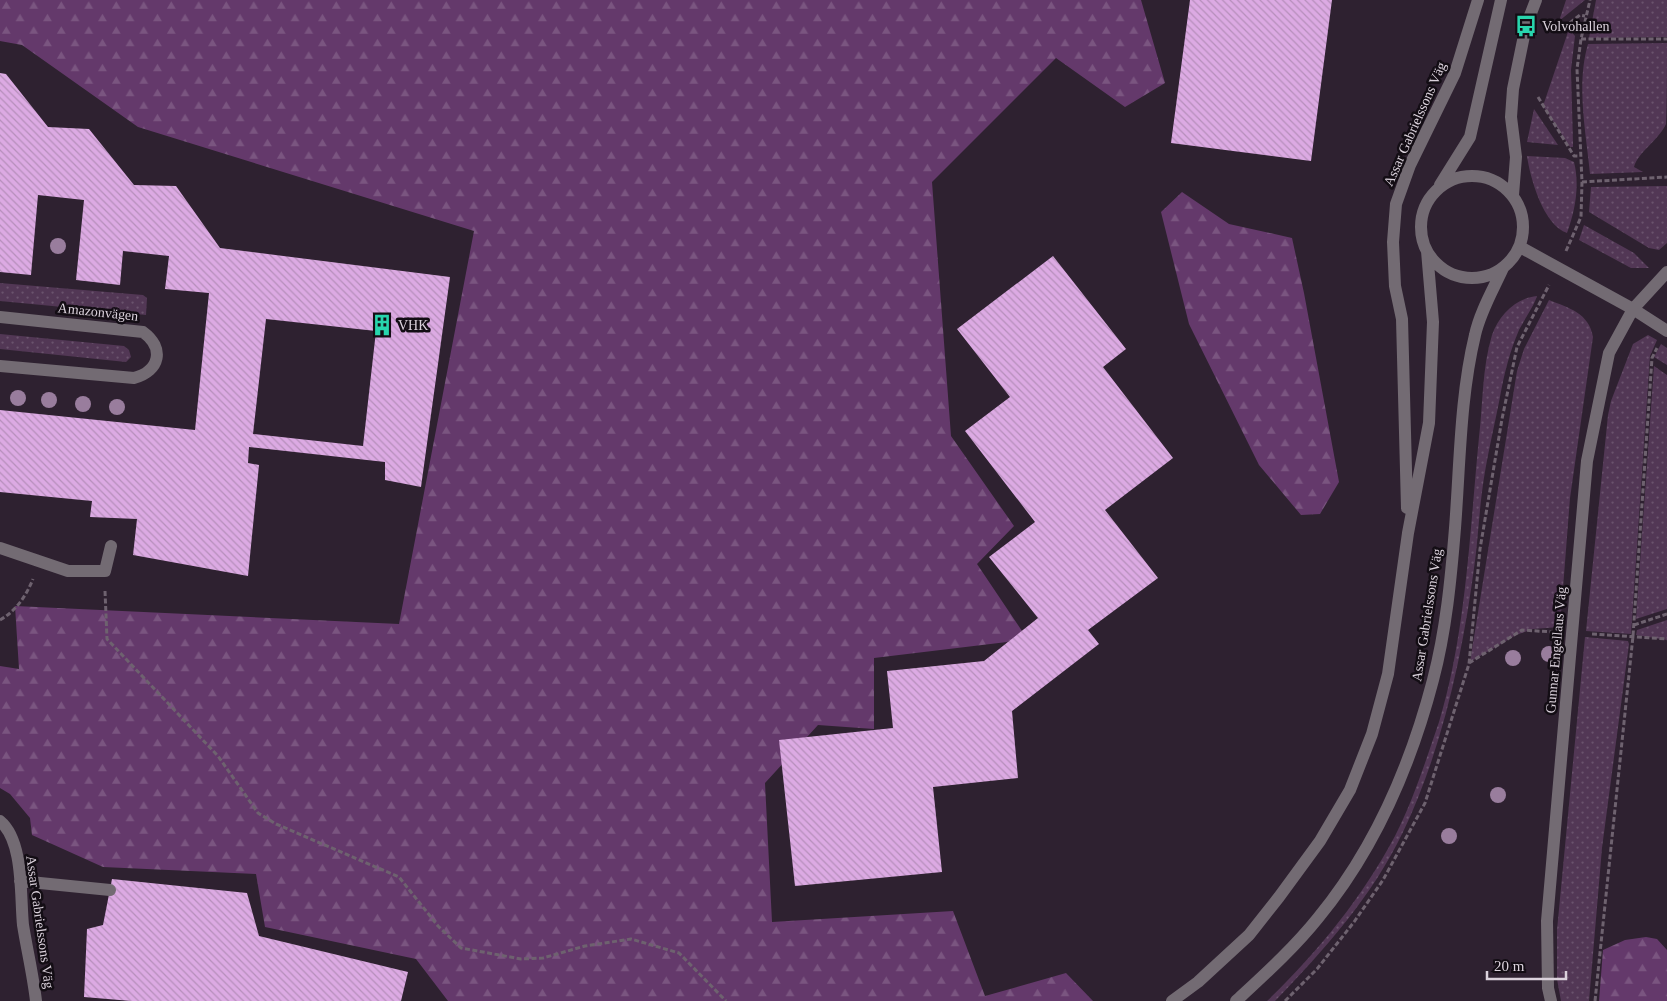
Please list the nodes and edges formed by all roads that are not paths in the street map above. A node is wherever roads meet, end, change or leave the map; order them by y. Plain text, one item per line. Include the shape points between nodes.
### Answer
1 (1478, 0) edge
2 (1501, 0) edge
3 (1536, 0) edge
4 (1437, 190) junction
5 (1513, 195) junction
6 (1520, 248) junction
7 (1427, 251) junction
8 (1503, 268) junction
9 (1667, 272) edge
10 (1633, 309) junction
11 (0, 317) edge
12 (1666, 330) edge
13 (0, 366) edge
14 (1408, 532) junction
15 (111, 546) dead end
16 (0, 548) edge
17 (0, 821) edge
18 (20, 882) junction
19 (110, 890) dead end
20 (36, 1001) edge
21 (1172, 1001) edge
22 (1236, 1001) edge
23 (1551, 1001) edge

1 - 14 street, Assar Gabrielssons Väg via 1455,73 1410,166 1396,204 1393,242 1395,286 1402,319
2 - 4 street, Assar Gabrielssons Väg via 1470,137
3 - 5 street via 1526,26 1513,89 1510,117 1516,157
4 - 5 street via 1455,179 1476,176 1496,182
4 - 7 street, Assar Gabrielssons Väg via 1422,218 1421,230
5 - 6 street via 1522,215
6 - 8 street, Assar Gabrielssons Väg
6 - 10 street
7 - 8 street, Assar Gabrielssons Väg via 1445,271 1461,278 1479,278
7 - 14 street, Assar Gabrielssons Väg via 1433,322 1428,423
8 - 22 street, Assar Gabrielssons Väg via 1475,334 1468,374 1444,619 1434,678 1413,748 1360,858 1319,918
9 - 10 street, Gunnar Engellaus Väg
10 - 12 street
10 - 23 street, Gunnar Engellaus Väg via 1610,353 1587,461 1547,922
11 - 13 street, Amazonvägen via 143,332 157,348 154,368 146,375 134,378
14 - 21 street, Assar Gabrielssons Väg via 1388,674 1372,734 1350,790 1320,841 1248,935 1198,982
15 - 16 street via 105,571 68,572
17 - 18 street, Assar Gabrielssons Väg via 10,833
18 - 19 street
18 - 20 street, Assar Gabrielssons Väg via 23,924

